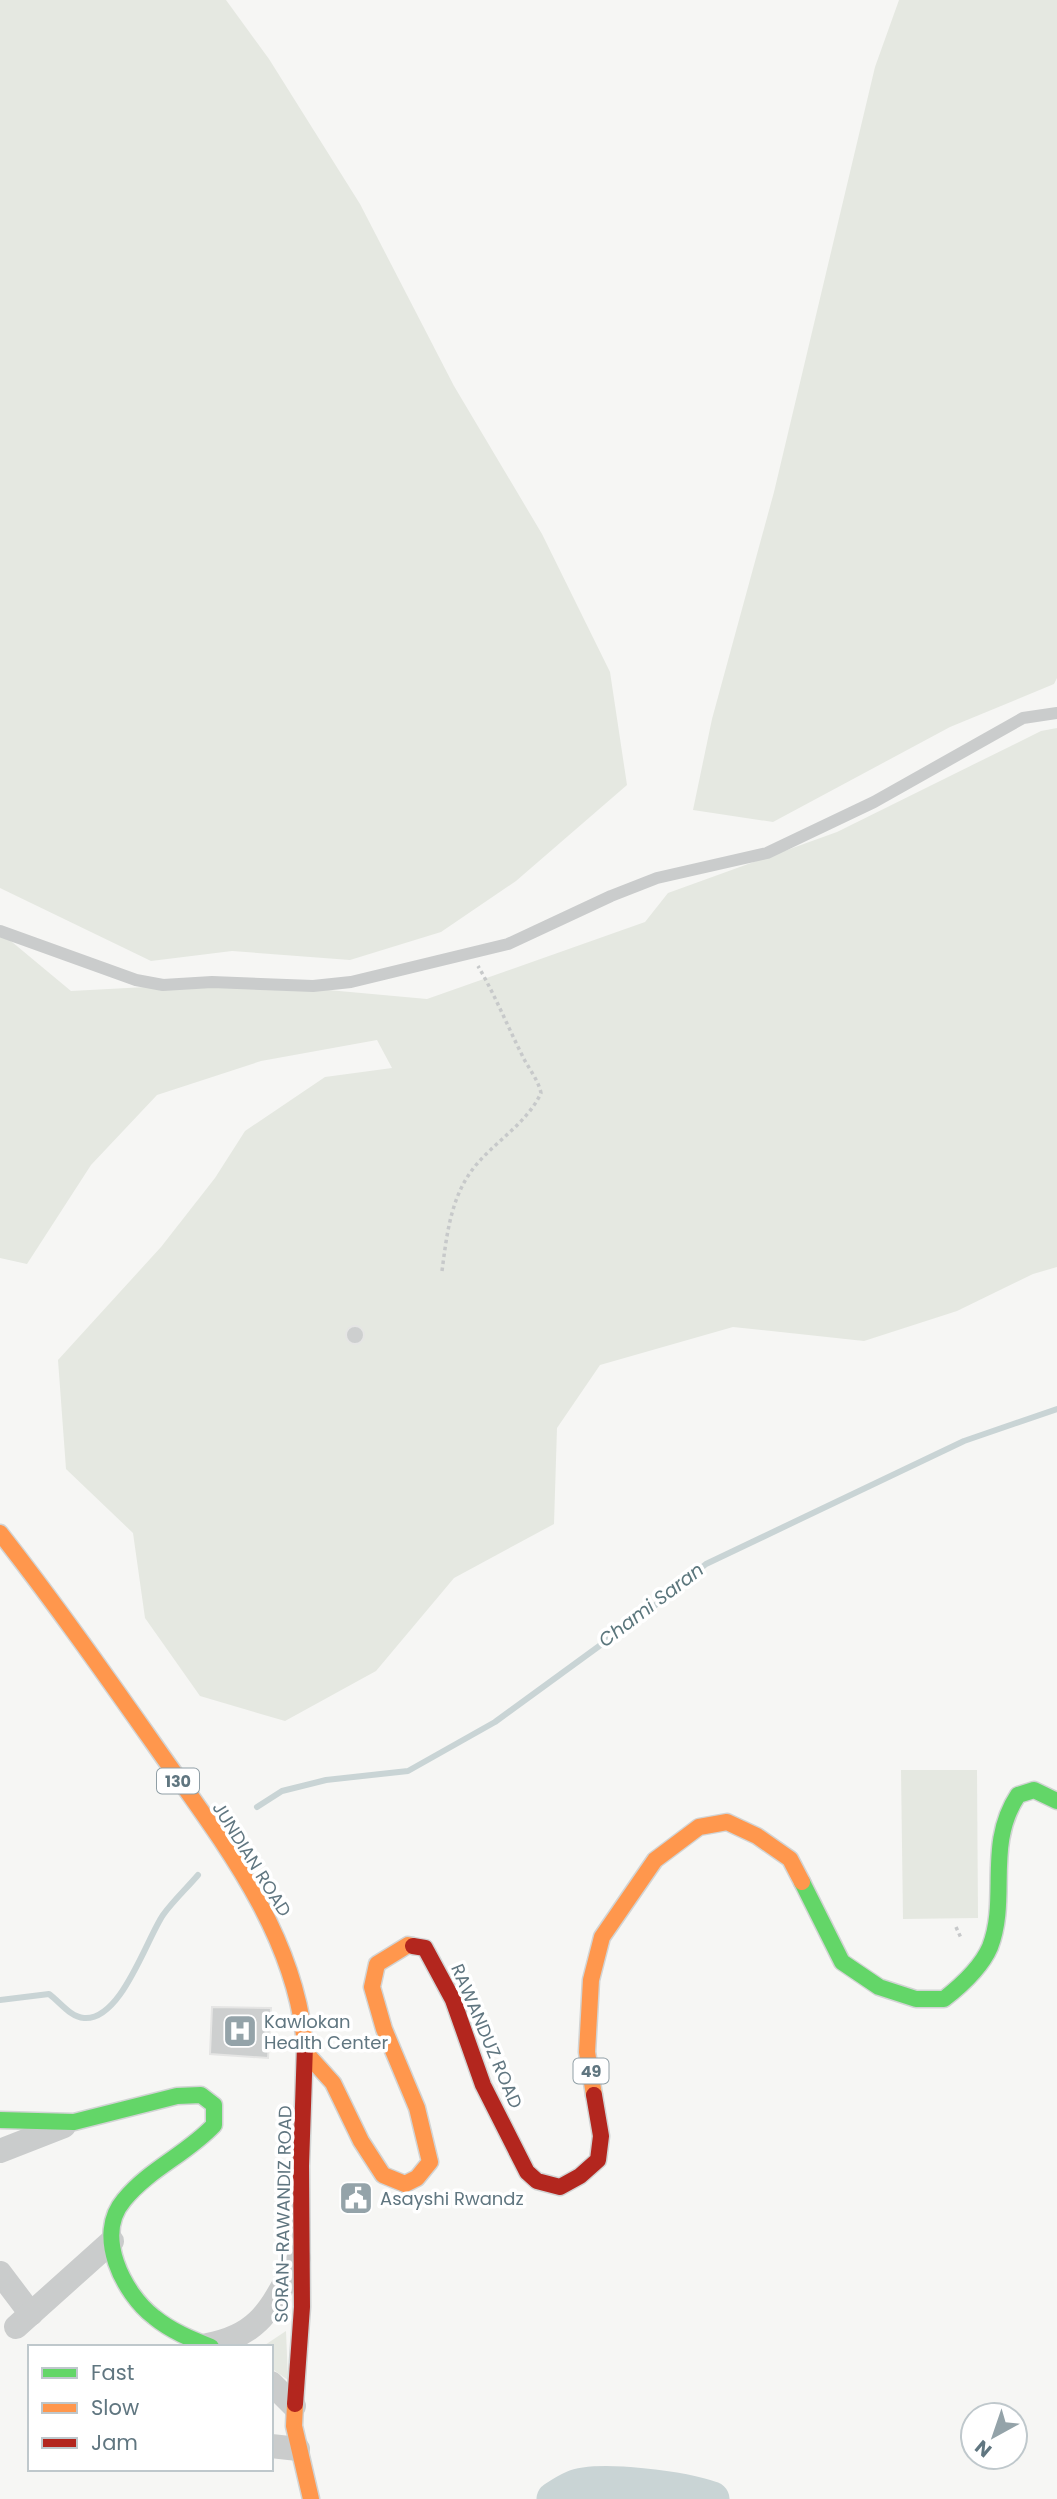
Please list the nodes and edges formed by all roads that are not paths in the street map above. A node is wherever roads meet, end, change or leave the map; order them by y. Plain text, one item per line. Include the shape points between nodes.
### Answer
1 (1057, 713) edge
2 (0, 931) edge
3 (4, 1547) edge
4 (1057, 1801) edge
5 (306, 2053) junction
6 (0, 2120) edge
7 (74, 2122) junction
8 (0, 2151) edge
9 (112, 2241) junction
10 (303, 2251) junction
11 (0, 2273) edge
12 (207, 2345) edge
13 (212, 2345) edge
14 (273, 2386) edge
15 (294, 2406) junction
16 (273, 2446) edge
17 (298, 2449) junction
18 (311, 2499) edge

1 - 2 lane via 1023,719 874,802 767,853 657,878 556,925 472,955 351,982 163,985 136,980
3 - 5 main road, JUNDIAN ROAD / 130 via 58,1607 255,1895 293,1976
4 - 5 main road, RAWANDUZ ROAD / 49 via 1044,1791 1028,1789 1014,1796 1003,1815 993,1938 973,1973 944,1999 916,1999 879,1987 842,1962 790,1859 757,1836 727,1822 699,1827 676,1841 655,1860 602,1937 591,1980 587,2052 601,2136 598,2160 559,2187 537,2181 527,2172 484,2085 453,2000 425,1948 408,1945 377,1964 372,1987 425,2134 430,2162 417,2178 405,2184 383,2175 333,2083
5 - 10 main road, SORAN-RAWANDIZ ROAD
6 - 7 main road
7 - 8 street
7 - 9 main road via 177,2096 201,2095 214,2105 214,2124 200,2142 135,2188 115,2211
9 - 11 street via 24,2320
9 - 12 main road via 124,2281 146,2310 174,2331
10 - 13 street via 261,2320 240,2337
10 - 15 main road, SORAN-RAWANDIZ ROAD
14 - 15 street
15 - 17 main road, SORAN-RAWANDIZ ROAD
16 - 17 street
17 - 18 main road, SORAN-RAWANDIZ ROAD

